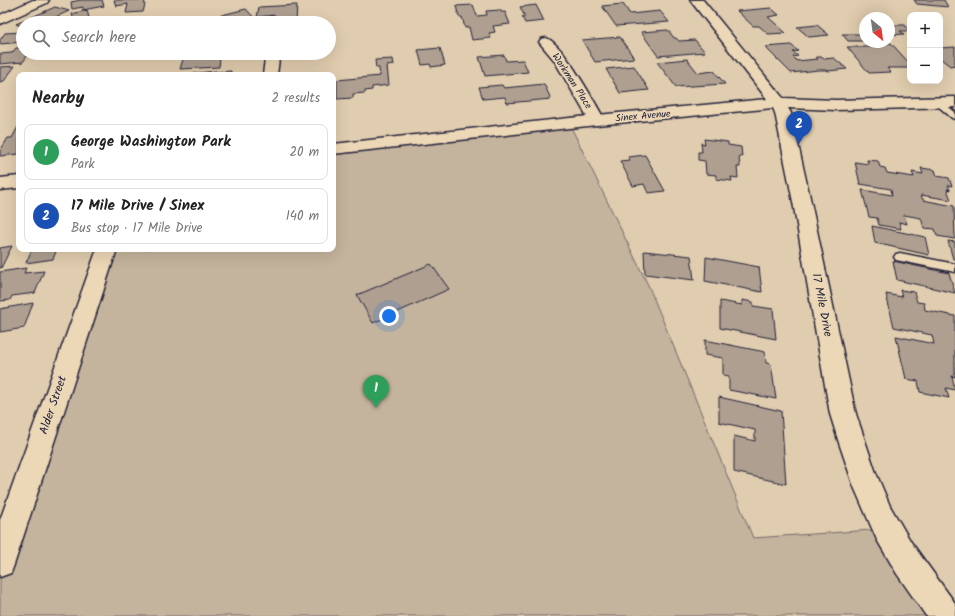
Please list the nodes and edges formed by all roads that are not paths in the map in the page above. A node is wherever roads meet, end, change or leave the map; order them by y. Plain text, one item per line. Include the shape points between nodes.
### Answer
1 (43, 0) edge
2 (696, 0) edge
3 (0, 20) edge
4 (546, 42) dead end
5 (272, 60) edge
6 (270, 72) edge
7 (948, 103) edge
8 (778, 104) junction
9 (955, 116) edge
10 (597, 120) junction
11 (336, 149) edge
12 (16, 182) edge
13 (0, 184) edge
14 (106, 252) edge
15 (900, 257) dead end
16 (955, 268) edge
17 (0, 562) edge
18 (945, 616) edge

1 - 3 street
2 - 8 street, 17 Mile Drive
4 - 10 street, Workman Place via 560,58
5 - 6 street
7 - 8 street, Sinex Avenue
7 - 9 lane
8 - 10 street, Sinex Avenue
8 - 18 street, 17 Mile Drive via 787,126 843,414 851,442 863,478 887,529
10 - 11 street, Sinex Avenue
12 - 13 street
14 - 17 street, Alder Street
15 - 16 lane

